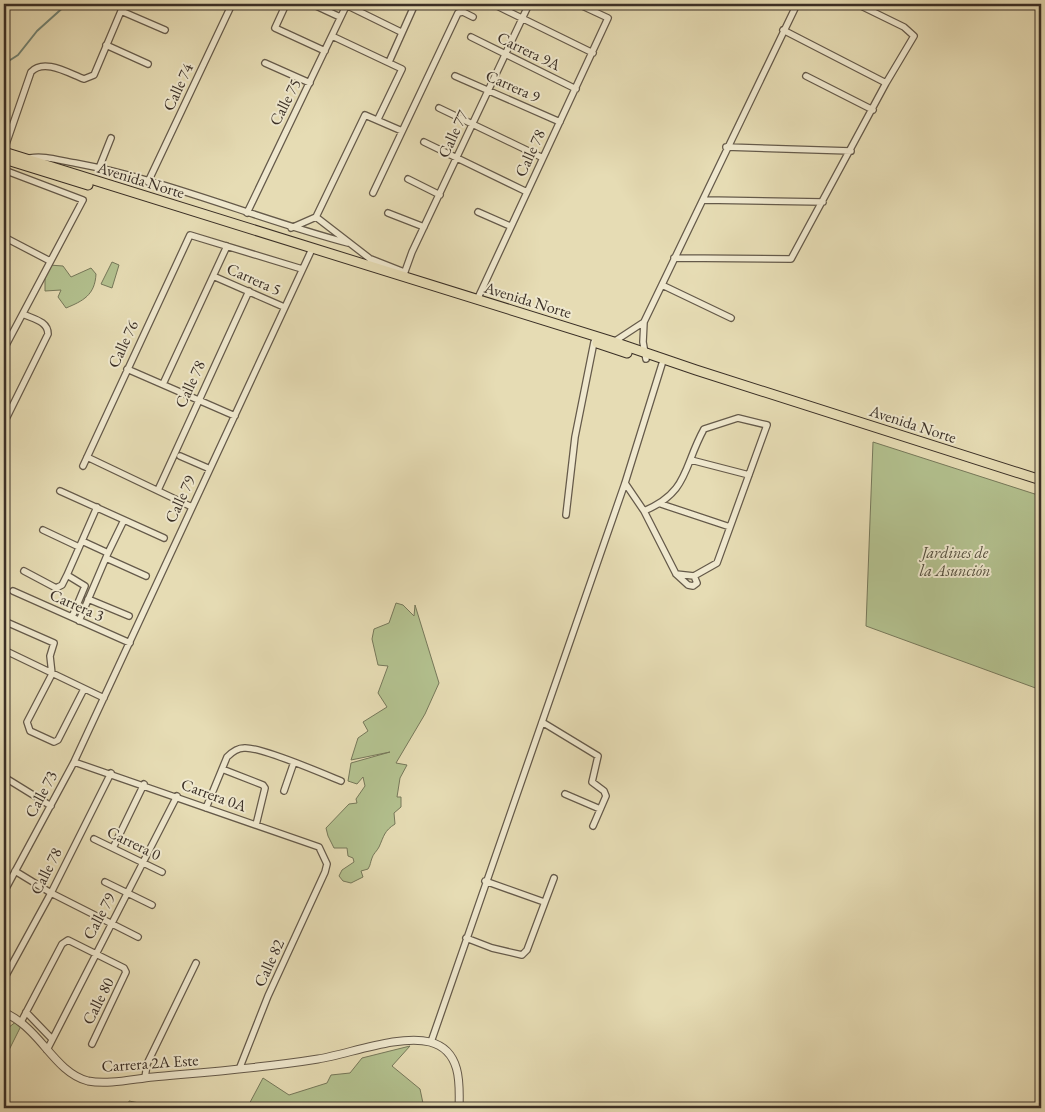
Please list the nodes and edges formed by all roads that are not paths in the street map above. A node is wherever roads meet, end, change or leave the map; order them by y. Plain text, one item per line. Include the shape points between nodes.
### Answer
1 (124, 4) edge
2 (232, 4) edge
3 (286, 4) edge
4 (312, 4) edge
5 (346, 4) edge
6 (415, 4) edge
7 (493, 4) edge
8 (529, 4) edge
9 (578, 4) edge
10 (797, 4) edge
11 (857, 4) edge
12 (120, 11) junction
13 (473, 17) dead end
14 (340, 18) junction
15 (521, 19) junction
16 (165, 30) dead end
17 (783, 30) junction
18 (401, 32) junction
19 (332, 36) junction
20 (471, 38) dead end
21 (106, 45) junction
22 (325, 51) junction
23 (593, 53) junction
24 (506, 55) junction
25 (388, 62) junction
26 (148, 64) dead end
27 (264, 64) dead end
28 (455, 76) dead end
29 (806, 76) dead end
30 (310, 83) junction
31 (886, 83) junction
32 (576, 89) junction
33 (489, 90) junction
34 (439, 108) dead end
35 (873, 110) junction
36 (378, 119) junction
37 (560, 122) junction
38 (473, 124) junction
39 (402, 131) junction
40 (111, 138) dead end
41 (424, 142) dead end
42 (726, 147) junction
43 (4, 151) edge
44 (851, 151) junction
45 (543, 158) junction
46 (4, 159) edge
47 (26, 159) junction
48 (456, 159) junction
49 (99, 168) junction
50 (4, 170) edge
51 (408, 179) dead end
52 (148, 182) junction
53 (527, 192) junction
54 (373, 193) dead end
55 (440, 194) junction
56 (704, 200) junction
57 (823, 202) junction
58 (478, 212) dead end
59 (246, 213) junction
60 (388, 213) dead end
61 (316, 217) junction
62 (510, 226) junction
63 (424, 227) junction
64 (291, 228) junction
65 (4, 237) edge
66 (348, 243) junction
67 (227, 246) junction
68 (311, 251) junction
69 (369, 258) junction
70 (674, 258) junction
71 (50, 261) junction
72 (302, 269) junction
73 (378, 269) junction
74 (404, 275) junction
75 (213, 276) junction
76 (662, 285) junction
77 (249, 291) junction
78 (477, 300) junction
79 (284, 307) junction
80 (23, 314) junction
81 (731, 318) dead end
82 (644, 322) junction
83 (594, 342) junction
84 (610, 344) junction
85 (4, 349) edge
86 (645, 356) junction
87 (662, 364) junction
88 (127, 369) junction
89 (163, 384) junction
90 (198, 400) junction
91 (235, 416) junction
92 (4, 423) edge
93 (180, 456) dead end
94 (87, 457) junction
95 (691, 460) junction
96 (83, 466) dead end
97 (210, 469) junction
98 (749, 475) junction
99 (1041, 480) edge
100 (625, 483) junction
101 (1041, 486) edge
102 (60, 490) dead end
103 (158, 490) junction
104 (661, 504) junction
105 (192, 506) junction
106 (97, 507) junction
107 (644, 511) junction
108 (566, 515) dead end
109 (124, 520) junction
110 (730, 527) junction
111 (43, 530) dead end
112 (164, 538) dead end
113 (82, 541) junction
114 (79, 547) junction
115 (107, 555) junction
116 (24, 571) dead end
117 (676, 574) junction
118 (67, 575) junction
119 (146, 576) dead end
120 (694, 576) junction
121 (13, 592) dead end
122 (88, 599) junction
123 (129, 616) dead end
124 (72, 617) junction
125 (4, 621) edge
126 (79, 621) junction
127 (130, 643) junction
128 (4, 650) edge
129 (52, 674) junction
130 (84, 688) junction
131 (104, 698) junction
132 (542, 722) junction
133 (74, 762) junction
134 (294, 762) junction
135 (222, 769) junction
136 (111, 773) junction
137 (4, 777) edge
138 (341, 781) dead end
139 (144, 784) junction
140 (284, 791) dead end
141 (565, 794) dead end
142 (177, 796) junction
143 (51, 806) junction
144 (206, 808) junction
145 (600, 809) junction
146 (256, 825) junction
147 (593, 826) dead end
148 (94, 839) dead end
149 (114, 848) junction
150 (143, 863) junction
151 (15, 871) junction
152 (162, 872) dead end
153 (325, 872) joint
154 (554, 878) dead end
155 (485, 881) junction
156 (105, 882) dead end
157 (6, 883) edge
158 (4, 892) edge
159 (127, 892) junction
160 (51, 893) junction
161 (544, 902) junction
162 (152, 905) dead end
163 (111, 922) junction
164 (138, 937) dead end
165 (466, 938) junction
166 (94, 954) junction
167 (196, 963) dead end
168 (4, 979) edge
169 (4, 1012) edge
170 (26, 1012) junction
171 (21, 1022) junction
172 (52, 1039) junction
173 (431, 1042) junction
174 (92, 1044) dead end
175 (47, 1050) junction
176 (237, 1068) junction
177 (146, 1078) junction
178 (459, 1108) edge

1 - 12 street
2 - 52 street, Calle 74
3 - 22 street via 275,28
4 - 14 street
5 - 14 street, Calle 75
5 - 18 street
6 - 18 street
7 - 15 street
8 - 15 street, Calle 77
9 - 23 street, Calle 78 via 608,18
10 - 17 street
11 - 31 street via 904,27 914,36
12 - 16 street
12 - 21 street
13 - 39 street via 463,12 458,14
14 - 19 street, Calle 75
15 - 23 street
15 - 24 street, Calle 77
17 - 31 street
17 - 42 street
18 - 25 street
19 - 22 street, Calle 75
19 - 25 street
20 - 24 street, Carrera 9A
21 - 26 street
21 - 43 street via 94,75 84,79 44,65 31,72
22 - 30 street, Calle 75
23 - 32 street, Calle 78
24 - 32 street, Carrera 9A
24 - 33 street, Calle 77
25 - 36 street via 402,69
27 - 30 street
28 - 33 street, Carrera 9
29 - 35 street
30 - 59 street, Calle 75
31 - 35 street
32 - 37 street, Calle 78
33 - 37 street, Carrera 9
33 - 38 street, Calle 77
34 - 38 street
35 - 44 street
36 - 39 street
36 - 61 street via 364,115
37 - 45 street, Calle 78
38 - 45 street
38 - 48 street, Calle 77
39 - 54 street
40 - 49 street
41 - 48 street
42 - 44 street
42 - 56 street
43 - 47 main road, Avenida Norte
44 - 57 street
45 - 53 street, Calle 78
46 - 68 main road, Avenida Norte
47 - 49 street via 40,157
47 - 68 main road, Avenida Norte
48 - 53 street
48 - 55 street, Calle 77
49 - 52 street
50 - 71 street via 83,200
51 - 55 street
52 - 59 street
53 - 62 street, Calle 78
55 - 63 street, Calle 77
56 - 57 street
56 - 70 street
57 - 70 street via 791,259
58 - 62 street
59 - 64 street
60 - 63 street
61 - 64 street
61 - 66 street
62 - 78 street, Calle 78
63 - 74 street, Calle 77
64 - 66 street
65 - 71 street
66 - 69 street
67 - 72 street
67 - 75 street
67 - 88 street, Calle 76 via 190,235
68 - 72 street, Calle 79
68 - 73 main road, Avenida Norte
68 - 83 main road, Avenida Norte
69 - 73 street
69 - 74 street
70 - 76 street
71 - 80 street
72 - 79 street, Calle 79
73 - 74 main road, Avenida Norte
74 - 78 main road, Avenida Norte
75 - 77 street, Carrera 5
75 - 89 street
76 - 81 street
76 - 82 street
77 - 79 street, Carrera 5
77 - 90 street, Calle 78
78 - 84 main road, Avenida Norte
79 - 91 street, Calle 79
80 - 85 street
80 - 92 street via 45,324 48,334
82 - 84 street
82 - 86 street
83 - 84 main road, Avenida Norte
83 - 108 street via 575,437
84 - 86 main road, Avenida Norte
86 - 87 main road, Avenida Norte
86 - 99 main road, Avenida Norte
87 - 100 street
87 - 101 main road, Avenida Norte
88 - 89 street
88 - 94 street, Calle 76
89 - 90 street
90 - 91 street
90 - 103 street, Calle 78
91 - 97 street, Calle 79
93 - 97 street
94 - 96 street, Calle 76
94 - 103 street
95 - 98 street
95 - 98 street via 704,429 738,418 767,425
95 - 104 street via 684,478
97 - 105 street, Calle 79
98 - 110 street
100 - 107 street
100 - 132 street
102 - 106 street
103 - 105 street
104 - 107 street
104 - 110 street
105 - 127 street, Calle 79
106 - 109 street
106 - 113 street
107 - 117 street
109 - 112 street
109 - 115 street
110 - 120 street via 717,563
111 - 114 street
113 - 114 street
113 - 115 street
114 - 118 street
115 - 119 street
115 - 122 street
116 - 118 street via 56,588 62,585
117 - 120 street
117 - 120 street via 688,586 697,582
118 - 124 street via 85,586
121 - 124 street, Carrera 3
122 - 123 street
122 - 126 street
124 - 126 street, Carrera 3
125 - 129 street via 54,643 50,656
126 - 127 street, Carrera 3
127 - 131 street, Calle 79
128 - 129 street
129 - 130 street
129 - 130 street via 27,727 54,742 58,740
130 - 131 street
131 - 133 street, Calle 79
132 - 145 street via 598,756 591,780 606,794
132 - 155 street
133 - 136 street, Carrera 0A
133 - 143 street, Calle 73
134 - 135 street via 245,747 227,756
134 - 138 street
134 - 140 street
135 - 144 street
135 - 146 street via 265,788
136 - 139 street, Carrera 0A
136 - 160 street, Calle 78
137 - 143 street
139 - 142 street, Carrera 0A
139 - 149 street
141 - 145 street
142 - 144 street, Carrera 0A
142 - 150 street, Calle 79
143 - 151 street, Calle 73
144 - 146 street, Carrera 0A
145 - 147 street
146 - 153 street, Carrera 0A via 319,848 324,856
148 - 149 street, Carrera 0
149 - 150 street, Carrera 0
150 - 152 street, Carrera 0
150 - 159 street, Calle 79
151 - 157 street, Calle 73
151 - 160 street
153 - 176 street, Calle 82
154 - 161 street
155 - 161 street
155 - 165 street
156 - 159 street
157 - 158 street, Calle 73
159 - 162 street
159 - 163 street, Calle 79
160 - 163 street
160 - 168 street, Calle 78
161 - 165 street via 528,950 522,955
163 - 164 street
163 - 166 street, Calle 79
165 - 173 street
166 - 170 street via 65,940
166 - 172 street, Calle 79
166 - 174 street, Calle 80 via 126,971 126,975
167 - 177 street via 147,1064
169 - 171 street, Carrera 2A Este
170 - 171 street
170 - 172 street
171 - 175 street, Carrera 2A Este
172 - 175 street, Calle 79
173 - 176 street, Carrera 2A Este via 411,1040 319,1059
173 - 178 street via 442,1048 458,1067
175 - 177 street, Carrera 2A Este via 70,1071 88,1081
176 - 177 street, Carrera 2A Este

